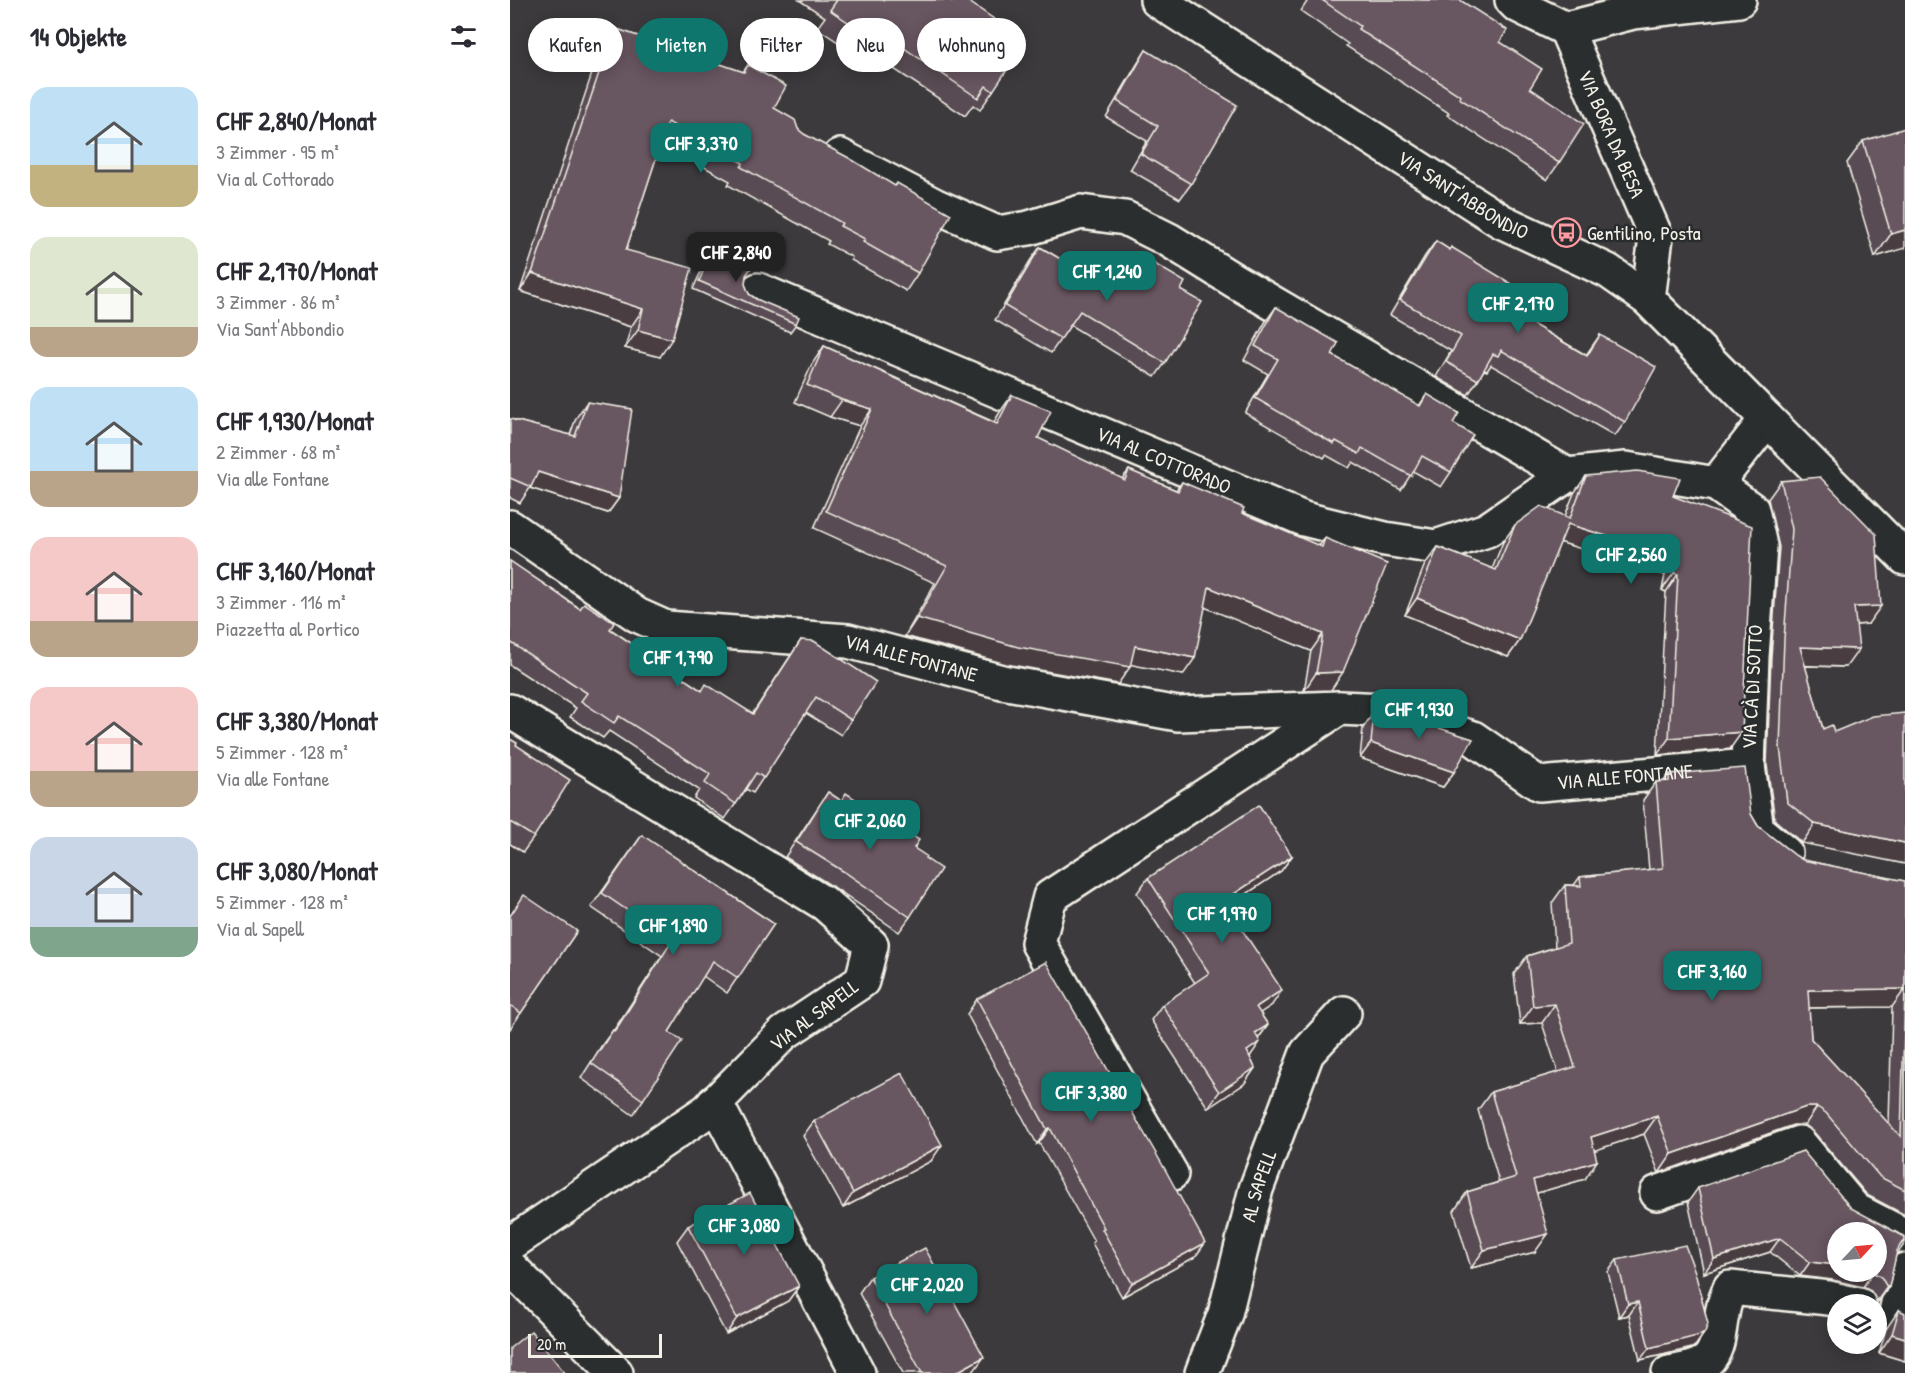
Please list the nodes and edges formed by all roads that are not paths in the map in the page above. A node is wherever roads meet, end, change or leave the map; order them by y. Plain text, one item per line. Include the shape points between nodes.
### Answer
1 (1157, 0) edge
2 (1512, 0) edge
3 (1739, 0) edge
4 (1566, 30) junction
5 (812, 141) edge
6 (758, 290) dead end
7 (1648, 299) junction
8 (1767, 419) junction
9 (1567, 475) junction
10 (1716, 484) junction
11 (510, 527) edge
12 (1905, 558) edge
13 (1339, 708) junction
14 (510, 711) edge
15 (1748, 765) junction
16 (1816, 864) edge
17 (1344, 1013) dead end
18 (716, 1102) junction
19 (1171, 1174) edge
20 (1657, 1193) dead end
21 (1905, 1236) edge
22 (510, 1244) edge
23 (510, 1267) edge
24 (1905, 1270) edge
25 (1827, 1298) edge
26 (1892, 1312) edge
27 (616, 1373) edge
28 (858, 1373) edge
29 (1202, 1373) edge
30 (1669, 1373) edge

1 - 7 street, VIA SANT'ABBONDIO via 1500,221 1608,271
2 - 4 street
3 - 4 street via 1633,12
4 - 7 street, VIA BORA DA BESA via 1656,237
5 - 9 street via 997,233 1081,213 1125,218 1169,240
6 - 9 street, VIA AL COTTORADO via 1304,519 1385,539 1436,547 1487,530
7 - 8 street, VIA SANT'ABBONDIO
8 - 10 street
8 - 12 street, VIA SANT'ABBONDIO
9 - 10 street, VIA AL COTTORADO via 1626,469
10 - 15 street, VIA CÀ DI SOTTO via 1752,510 1760,546
11 - 13 street, VIA ALLE FONTANE via 637,615 666,628 848,641 1002,682 1178,714
13 - 15 street, VIA ALLE FONTANE via 1385,710 1473,738 1539,784
13 - 19 street via 1050,897 1038,943
14 - 18 street, VIA AL SAPELL via 825,904 871,945 862,981 784,1033
15 - 16 street, VIA CÀ DI SOTTO via 1756,831 1794,860
17 - 29 street, AL SAPELL via 1307,1053 1256,1189 1225,1314
18 - 22 street, VIA AL SAPELL
18 - 28 street
20 - 21 street via 1799,1143 1855,1210
23 - 27 street
24 - 26 street
25 - 30 street via 1730,1288 1711,1356 1700,1365

